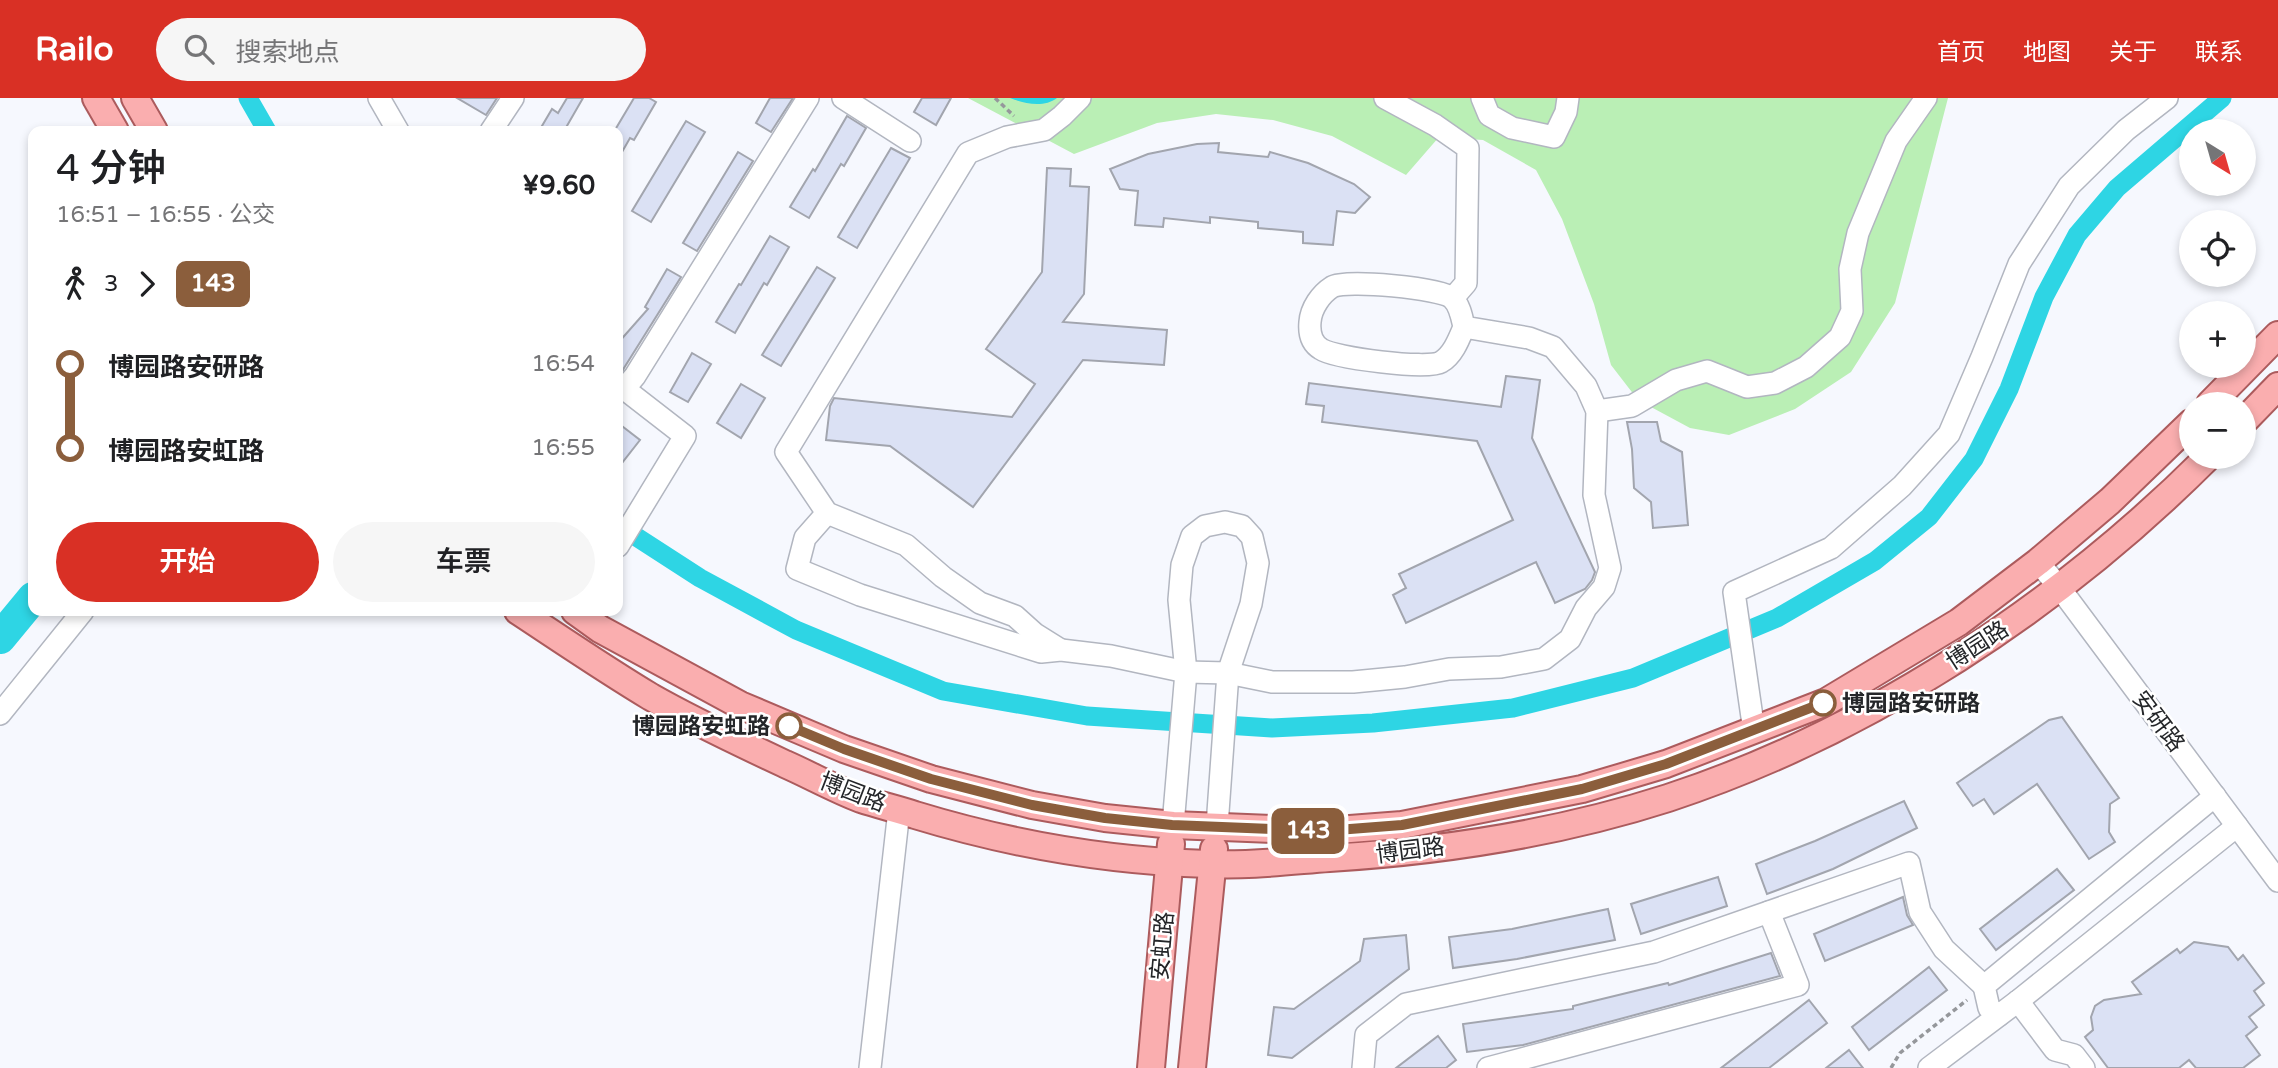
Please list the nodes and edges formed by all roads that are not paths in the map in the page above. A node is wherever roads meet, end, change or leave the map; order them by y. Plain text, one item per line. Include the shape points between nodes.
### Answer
1 (96, 98) edge
2 (135, 98) edge
3 (379, 98) edge
4 (513, 98) edge
5 (808, 98) edge
6 (843, 98) edge
7 (1080, 98) edge
8 (1385, 98) edge
9 (1568, 98) edge
10 (1926, 98) edge
11 (2167, 98) edge
12 (1485, 106) edge
13 (112, 126) edge
14 (151, 126) edge
15 (395, 126) edge
16 (494, 126) edge
17 (910, 141) dead end
18 (1468, 148) junction
19 (1453, 298) junction
20 (1464, 327) junction
21 (2278, 335) edge
22 (623, 385) edge
23 (2278, 386) edge
24 (623, 389) edge
25 (2222, 392) edge
26 (2256, 409) edge
27 (1597, 411) junction
28 (2179, 435) edge
29 (2195, 469) edge
30 (827, 513) junction
31 (623, 538) edge
32 (2038, 562) junction
33 (2059, 587) junction
34 (79, 616) edge
35 (526, 616) edge
36 (583, 616) edge
37 (1061, 650) junction
38 (1228, 673) junction
39 (1186, 682) junction
40 (0, 714) edge
41 (1754, 731) junction
42 (2215, 796) junction
43 (899, 810) junction
44 (1172, 825) junction
45 (1217, 826) junction
46 (2237, 826) junction
47 (1170, 862) junction
48 (1213, 865) junction
49 (2278, 881) edge
50 (1769, 912) junction
51 (1984, 986) junction
52 (2018, 1001) junction
53 (1999, 1015) junction
54 (870, 1068) edge
55 (1151, 1068) edge
56 (1192, 1068) edge
57 (1363, 1068) edge
58 (1488, 1068) edge
59 (1929, 1068) edge
60 (2084, 1068) edge

1 - 13 main road
2 - 14 main road
3 - 15 street
4 - 16 street
5 - 22 street via 635,376
6 - 17 street
7 - 30 street via 1044,130 1007,137 968,153 786,452
8 - 18 street
9 - 12 street via 1554,137 1512,128
10 - 27 street via 1896,141 1858,233 1850,269 1852,311 1840,337 1806,367 1775,383 1747,387 1707,371 1676,380 1632,406
11 - 41 street via 2126,130 2069,186 2019,264 1949,433 1902,486 1831,548 1734,592
12 - 18 street
18 - 19 street via 1465,283
19 - 20 street
19 - 20 street via 1394,286 1333,286 1317,301 1310,320 1311,338 1319,349 1333,354 1419,366 1440,363
20 - 27 street via 1529,338 1553,347 1587,386
21 - 25 main road
23 - 26 main road
24 - 31 street via 685,436
27 - 38 street via 1594,495 1610,568 1604,587 1586,608 1570,639 1544,659 1353,682 1272,682
28 - 32 main road, 博园路
29 - 33 main road, 博园路
30 - 37 street via 906,545 980,603 1015,616
30 - 37 street via 805,538 797,569 942,622 1041,652
32 - 33 street, 安研路
32 - 41 main road, 博园路 via 1959,622 1826,702
33 - 42 street, 安研路
33 - 48 main road, 博园路 via 2004,629 1922,681 1811,740 1667,798 1506,838 1393,854
34 - 40 street
35 - 43 main road, 博园路 via 651,697 719,733 860,798
36 - 44 main road, 博园路 via 740,705 844,749 931,779 1032,805
37 - 39 street via 1111,656
38 - 39 street
38 - 39 street via 1251,604 1258,563 1252,537 1242,526 1225,522 1205,526 1192,536 1182,565 1179,600
38 - 45 street
39 - 44 street
41 - 45 main road, 博园路 via 1582,789 1402,825 1324,831
42 - 46 street, 安研路
42 - 51 street
43 - 47 main road, 博园路 via 972,832 1103,856
43 - 54 street
44 - 45 main road, 博园路
44 - 47 main road, 安虹路
45 - 48 main road, 安虹路
46 - 49 street, 安研路
46 - 52 street
47 - 48 main road, 博园路
47 - 55 main road, 安虹路
48 - 56 main road, 安虹路
50 - 51 street via 1909,863 1920,912 1944,949
50 - 57 street via 1654,952 1406,1004 1366,1035
50 - 58 street via 1798,985
51 - 53 street via 1989,1008
52 - 53 street
52 - 60 street via 2055,1050 2074,1055
53 - 59 street

